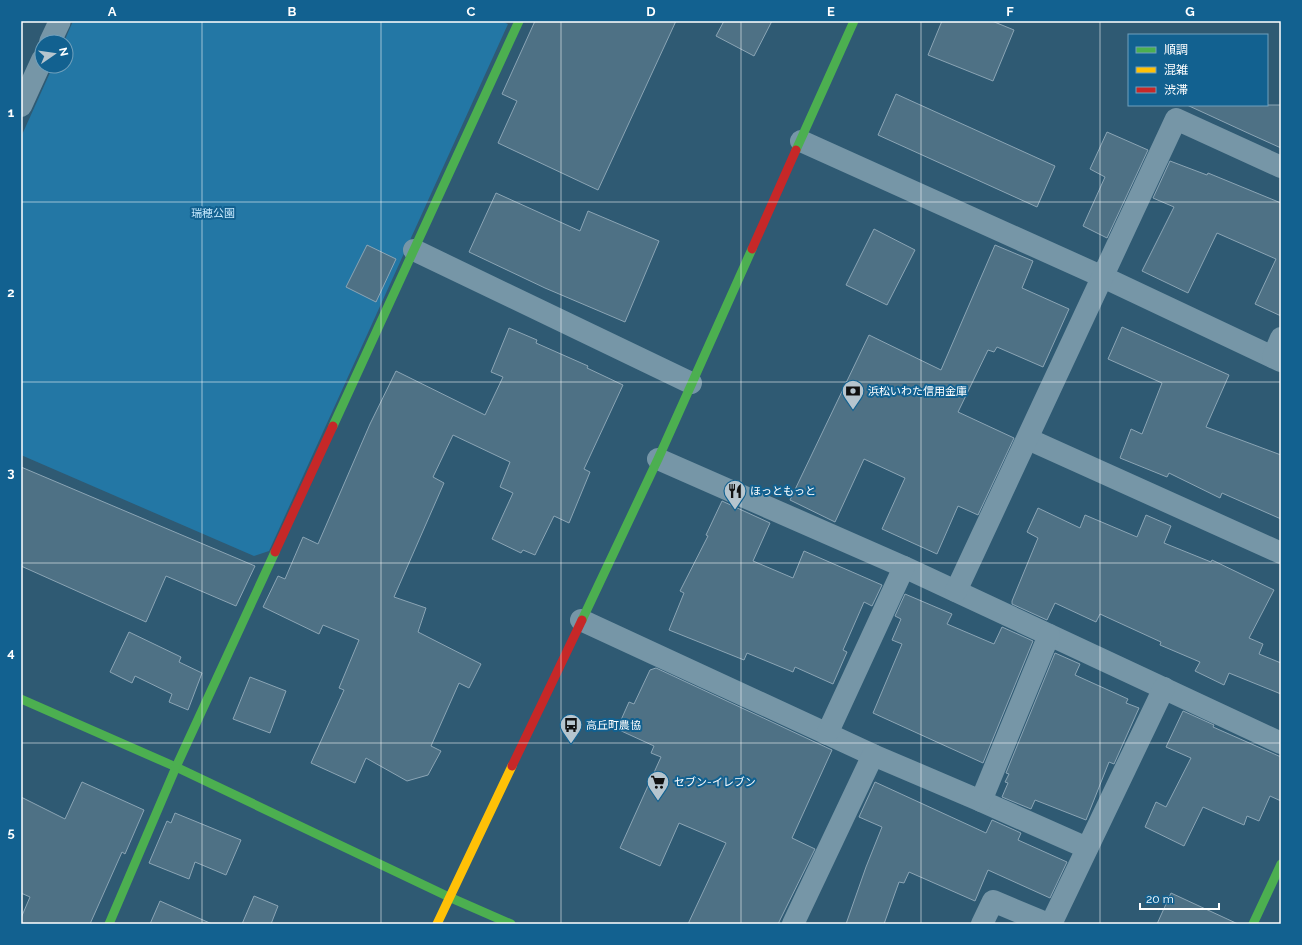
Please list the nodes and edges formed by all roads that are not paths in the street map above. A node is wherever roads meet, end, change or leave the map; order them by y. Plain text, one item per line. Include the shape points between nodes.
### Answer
1 (60, 21) edge
2 (519, 21) edge
3 (854, 21) edge
4 (54, 34) edge
5 (35, 74) edge
6 (23, 97) edge
7 (800, 141) junction
8 (1281, 167) edge
9 (414, 250) junction
10 (1103, 276) junction
11 (1278, 352) edge
12 (691, 383) junction
13 (1028, 439) junction
14 (658, 459) junction
15 (1281, 553) edge
16 (904, 567) junction
17 (956, 591) junction
18 (581, 620) junction
19 (1049, 635) junction
20 (1164, 688) junction
21 (21, 699) edge
22 (827, 734) junction
23 (1281, 743) edge
24 (873, 755) junction
25 (176, 767) junction
26 (982, 801) junction
27 (1087, 848) junction
28 (1281, 864) edge
29 (449, 897) junction
30 (109, 924) edge
31 (437, 924) edge
32 (512, 924) edge
33 (793, 924) edge
34 (982, 924) edge
35 (1048, 924) edge
36 (1051, 924) edge
37 (1253, 924) edge

1 - 4 street
2 - 9 street
3 - 7 street
5 - 6 street
7 - 10 street
7 - 12 street
8 - 10 street via 1176,119
9 - 12 street
9 - 25 street
10 - 11 street
10 - 13 street
12 - 14 street
13 - 15 street
13 - 17 street
14 - 16 street
14 - 18 street
16 - 17 street
16 - 22 street
17 - 19 street
18 - 22 street
18 - 29 street
19 - 20 street
19 - 26 street
20 - 23 street
20 - 27 street
21 - 25 street
22 - 24 street
24 - 26 street
24 - 33 street
25 - 29 street
25 - 30 street
26 - 27 street
27 - 36 street
28 - 37 street
29 - 31 street
29 - 32 street
34 - 35 street via 993,901

